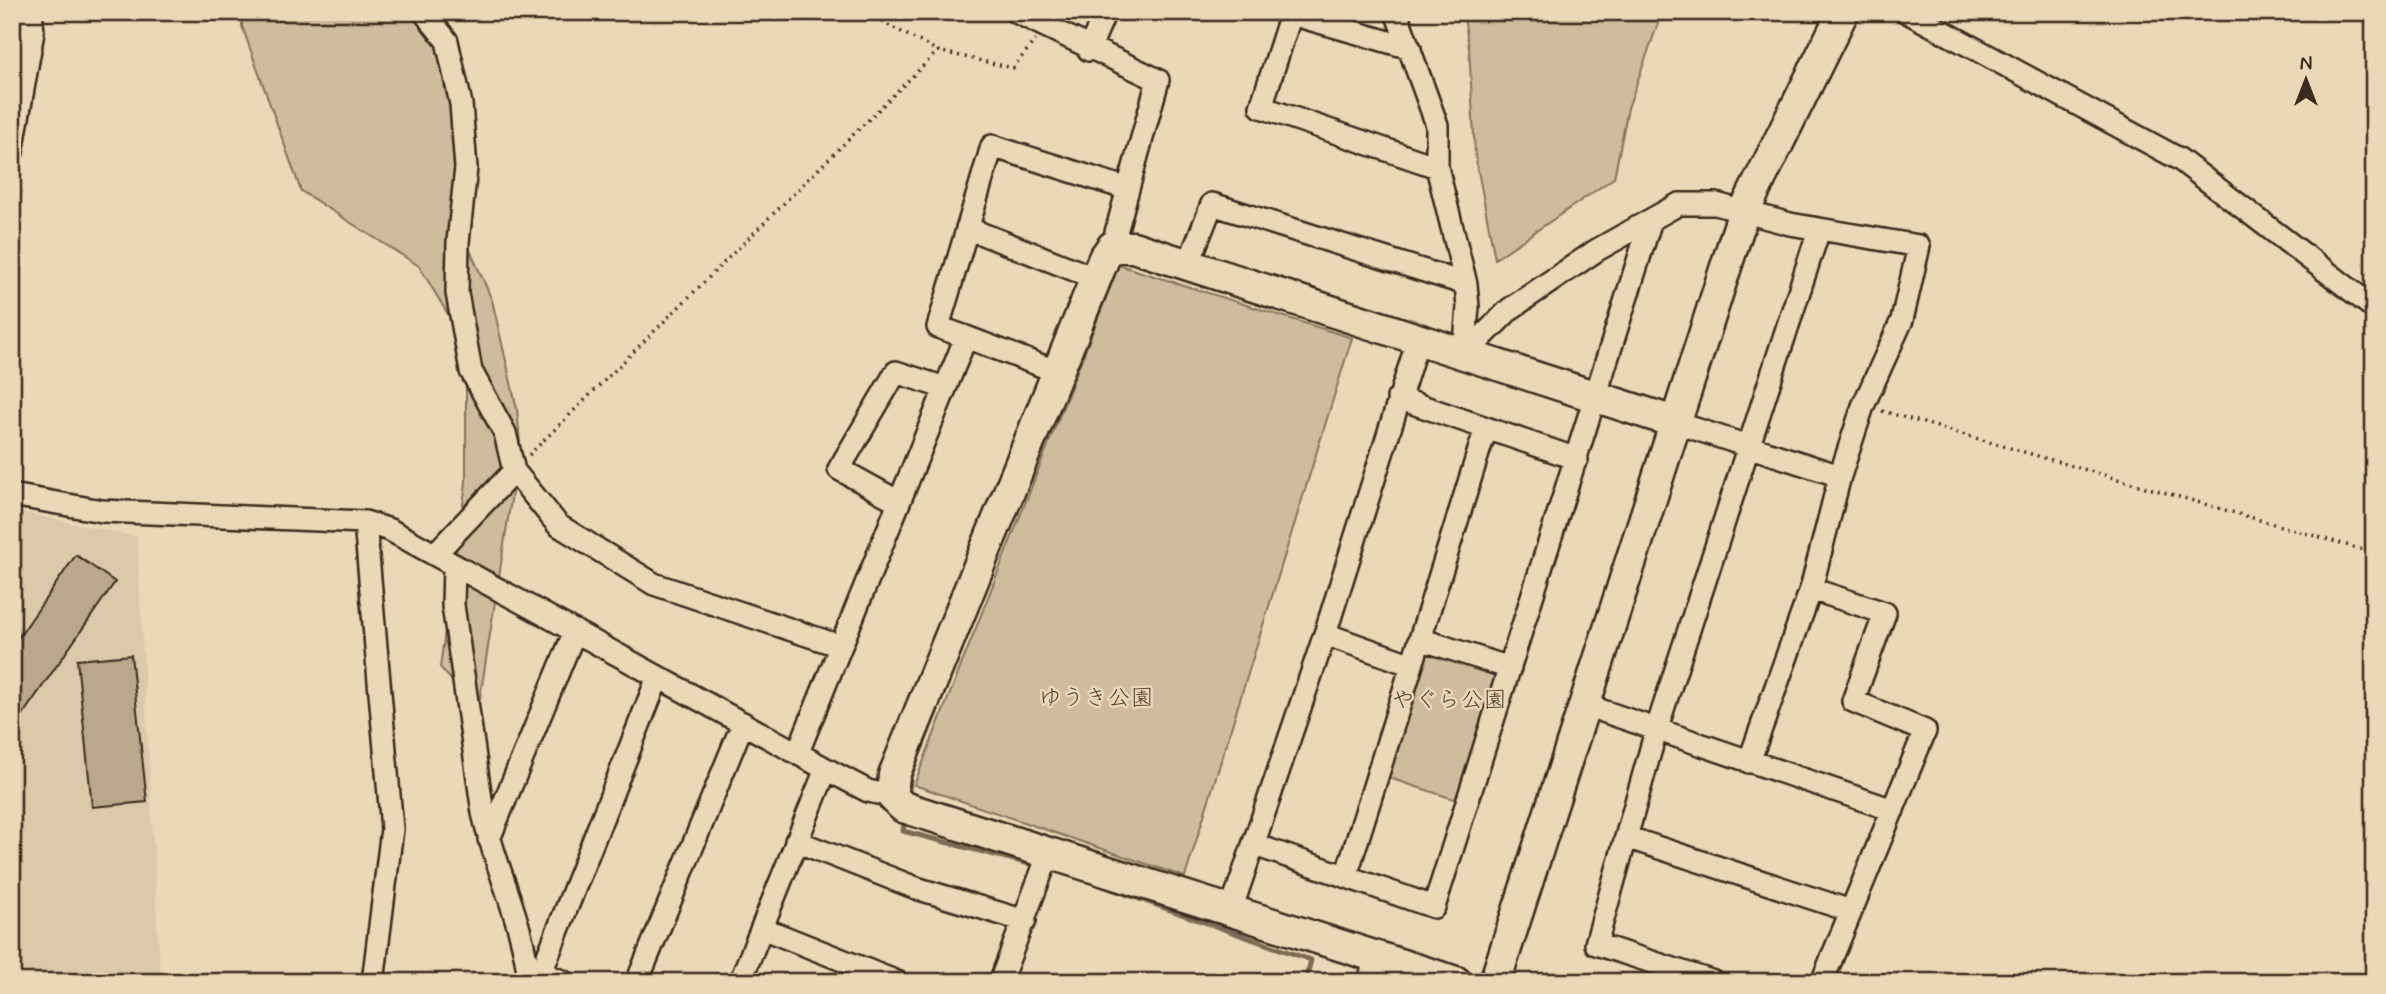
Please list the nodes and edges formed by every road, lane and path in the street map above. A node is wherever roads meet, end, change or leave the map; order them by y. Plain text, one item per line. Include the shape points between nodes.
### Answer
1 (22, 12) edge
2 (32, 12) edge
3 (424, 12) edge
4 (863, 12) edge
5 (1016, 12) edge
6 (1105, 12) edge
7 (1396, 12) edge
8 (1843, 12) edge
9 (1906, 12) edge
10 (1289, 13) edge
11 (1043, 27) junction
12 (1410, 48) junction
13 (1089, 50) junction
14 (938, 51) junction
15 (12, 63) edge
16 (12, 152) edge
17 (1437, 167) junction
18 (1128, 189) junction
19 (1743, 214) junction
20 (1651, 220) junction
21 (967, 229) junction
22 (1819, 230) junction
23 (1112, 247) junction
24 (1188, 265) junction
25 (1096, 278) junction
26 (1466, 284) junction
27 (2374, 308) edge
28 (966, 337) junction
29 (1418, 340) junction
30 (1464, 355) junction
31 (1058, 372) junction
32 (945, 388) junction
33 (1398, 398) junction
34 (1596, 398) junction
35 (1863, 406) junction
36 (1674, 422) junction
37 (1486, 428) junction
38 (1750, 447) junction
39 (1577, 459) junction
40 (514, 471) junction
41 (1840, 477) junction
42 (12, 484) edge
43 (12, 495) edge
44 (899, 502) junction
45 (145, 513) junction
46 (365, 522) junction
47 (2374, 553) edge
48 (435, 554) junction
49 (454, 566) junction
50 (1811, 589) junction
51 (575, 631) junction
52 (1325, 634) junction
53 (1420, 639) junction
54 (840, 646) junction
55 (1412, 665) junction
56 (1510, 668) junction
57 (658, 677) junction
58 (1585, 705) junction
59 (743, 723) junction
60 (1656, 731) junction
61 (798, 752) junction
62 (1749, 762) junction
63 (826, 769) junction
64 (892, 796) junction
65 (1893, 810) junction
66 (1626, 837) junction
67 (489, 839) junction
68 (796, 841) junction
69 (1255, 845) junction
70 (1049, 853) junction
71 (1346, 876) junction
72 (1231, 910) junction
73 (1852, 911) junction
74 (1025, 921) junction
75 (762, 928) junction
76 (1373, 969) edge
77 (532, 974) edge
78 (373, 982) edge
79 (565, 982) edge
80 (637, 982) edge
81 (740, 982) edge
82 (897, 982) edge
83 (1000, 982) edge
84 (1456, 982) edge
85 (1495, 982) edge
86 (1714, 982) edge
87 (1822, 982) edge

1 - 15 street
2 - 16 street via 33,32
3 - 40 street via 447,41 461,104 466,168 457,242 457,293 471,371 505,433
4 - 14 path
5 - 11 street
6 - 13 street
7 - 12 street
8 - 19 street
9 - 27 street via 2179,159
10 - 12 street
10 - 17 street via 1261,107
11 - 13 street
11 - 14 path via 1013,68
12 - 17 street via 1437,125
13 - 18 street via 1158,80
14 - 40 path
17 - 26 street
18 - 21 street via 992,145
18 - 23 street
19 - 20 street via 1716,204 1679,204
19 - 22 street
19 - 36 street
20 - 30 street via 1510,309
20 - 34 street
21 - 25 street
21 - 28 street via 938,327
22 - 35 street via 1919,246 1902,320
22 - 38 street
23 - 24 street via 1133,247
23 - 25 street
24 - 26 street via 1212,204
24 - 29 street
25 - 31 street
26 - 30 street
28 - 31 street
28 - 32 street
29 - 30 street
29 - 33 street
30 - 34 street
31 - 64 street via 894,775
32 - 44 street
32 - 44 street via 896,372 839,469
33 - 37 street
33 - 52 street
34 - 36 street
34 - 39 street
35 - 41 street
35 - 47 path
36 - 38 street
36 - 58 street
37 - 39 street
37 - 53 street
38 - 41 street
38 - 60 street
39 - 56 street
40 - 48 street
40 - 54 street via 558,525 654,584
41 - 50 street
42 - 45 street via 123,502
43 - 45 street via 102,511
44 - 54 street
45 - 46 street
46 - 48 street
46 - 78 street via 393,829
48 - 49 street
49 - 51 street
49 - 67 street via 453,605
50 - 62 street
50 - 65 street via 1885,613 1853,701 1925,731
51 - 57 street
51 - 67 street
52 - 55 street
52 - 69 street
53 - 55 street
53 - 56 street
54 - 61 street
55 - 71 street
56 - 71 street via 1434,907
57 - 59 street
57 - 77 street
58 - 60 street
58 - 85 street
59 - 61 street
59 - 80 street
60 - 62 street
60 - 66 street
61 - 63 street
62 - 65 street
63 - 64 street via 868,790
63 - 68 street
64 - 70 street via 903,807
65 - 73 street
66 - 73 street
66 - 86 street via 1596,944
67 - 77 street
68 - 74 street via 916,888
68 - 75 street
69 - 71 street
69 - 72 street
70 - 72 street
70 - 74 street
72 - 76 street
73 - 87 street
74 - 83 street
75 - 81 street
75 - 82 street
76 - 84 street
77 - 79 street

